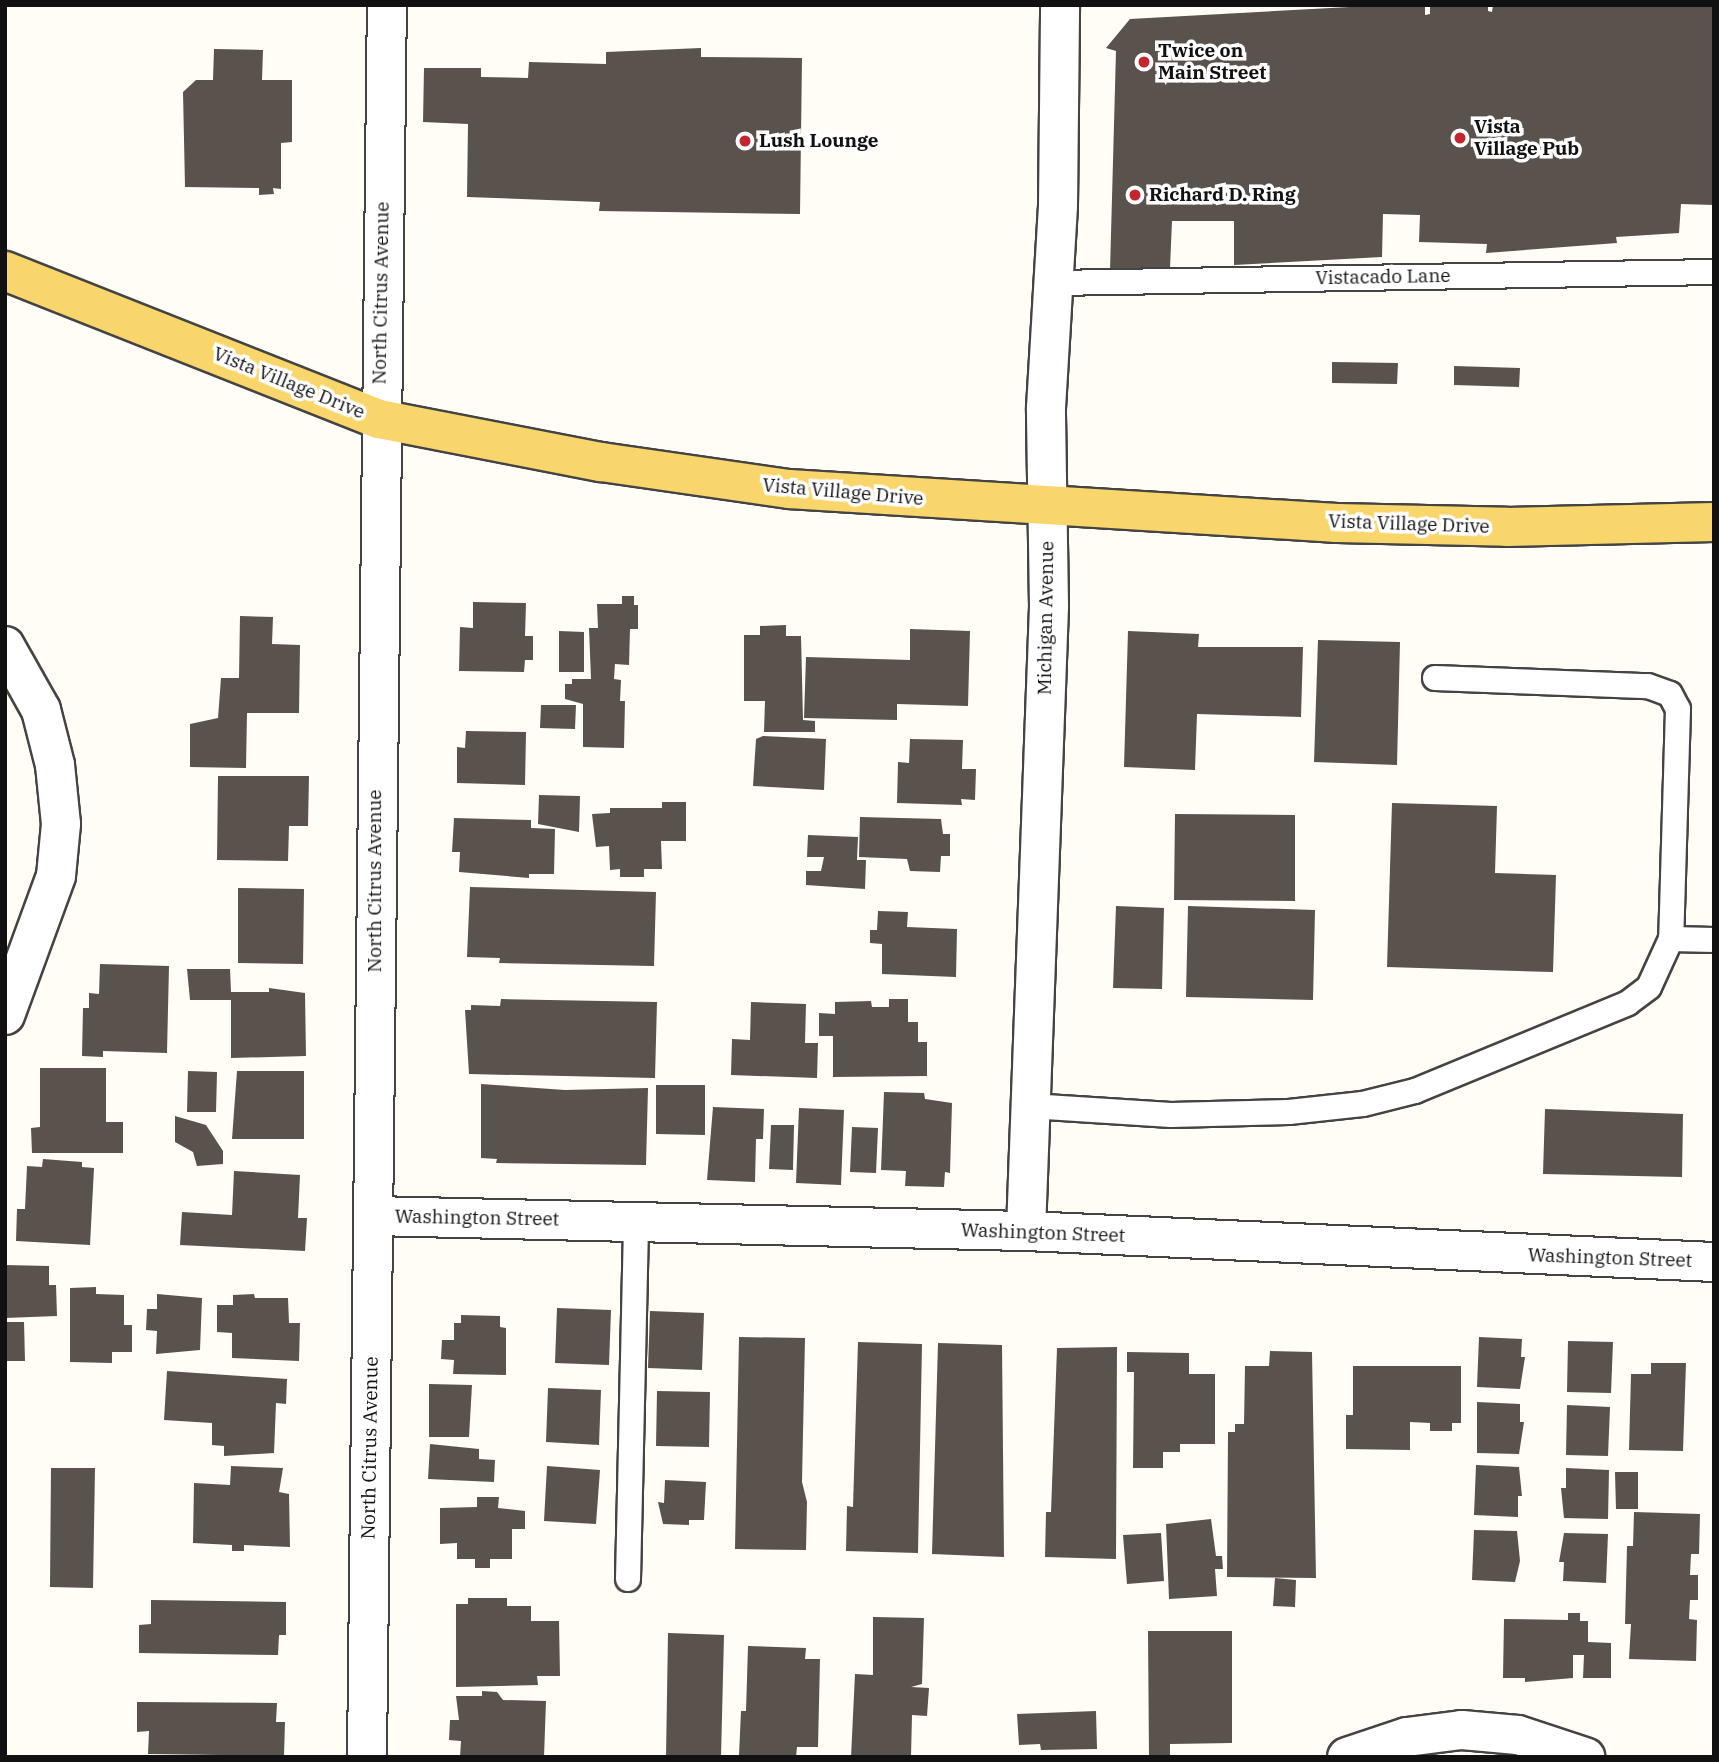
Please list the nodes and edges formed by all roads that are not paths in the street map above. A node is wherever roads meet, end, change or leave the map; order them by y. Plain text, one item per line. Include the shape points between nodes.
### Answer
1 (387, 5) edge
2 (1060, 5) edge
3 (5, 271) edge
4 (1714, 272) edge
5 (1053, 283) junction
6 (379, 419) junction
7 (1047, 506) junction
8 (1714, 522) edge
9 (5, 646) edge
10 (1435, 678) dead end
11 (1671, 939) junction
12 (1714, 940) edge
13 (5, 1015) edge
14 (1030, 1106) junction
15 (373, 1216) junction
16 (636, 1222) junction
17 (1026, 1231) junction
18 (1714, 1262) edge
19 (628, 1579) dead end
20 (1425, 1746) edge
21 (367, 1757) edge
22 (1347, 1757) edge
23 (1585, 1757) edge

1 - 6 street, North Citrus Avenue
2 - 5 street, Michigan Avenue
3 - 6 main road, Vista Village Drive
4 - 5 lane, Vistacado Lane
5 - 7 street, Michigan Avenue via 1046,408
6 - 7 main road, Vista Village Drive via 601,462 789,489
6 - 15 street, North Citrus Avenue
7 - 8 main road, Vista Village Drive via 1377,524 1507,527
7 - 14 street, Michigan Avenue via 1049,606
9 - 13 street via 41,710 55,765 61,824 56,876
10 - 11 lane via 1648,686 1670,694 1678,709
11 - 12 lane
11 - 14 lane via 1649,987 1628,1003 1415,1091 1363,1104 1289,1112 1171,1115
14 - 17 street, Michigan Avenue
15 - 16 street, Washington Street
15 - 21 street, North Citrus Avenue
16 - 17 street, Washington Street
16 - 19 lane
17 - 18 street, Washington Street
20 - 22 street
20 - 23 street via 1462,1730 1518,1735

